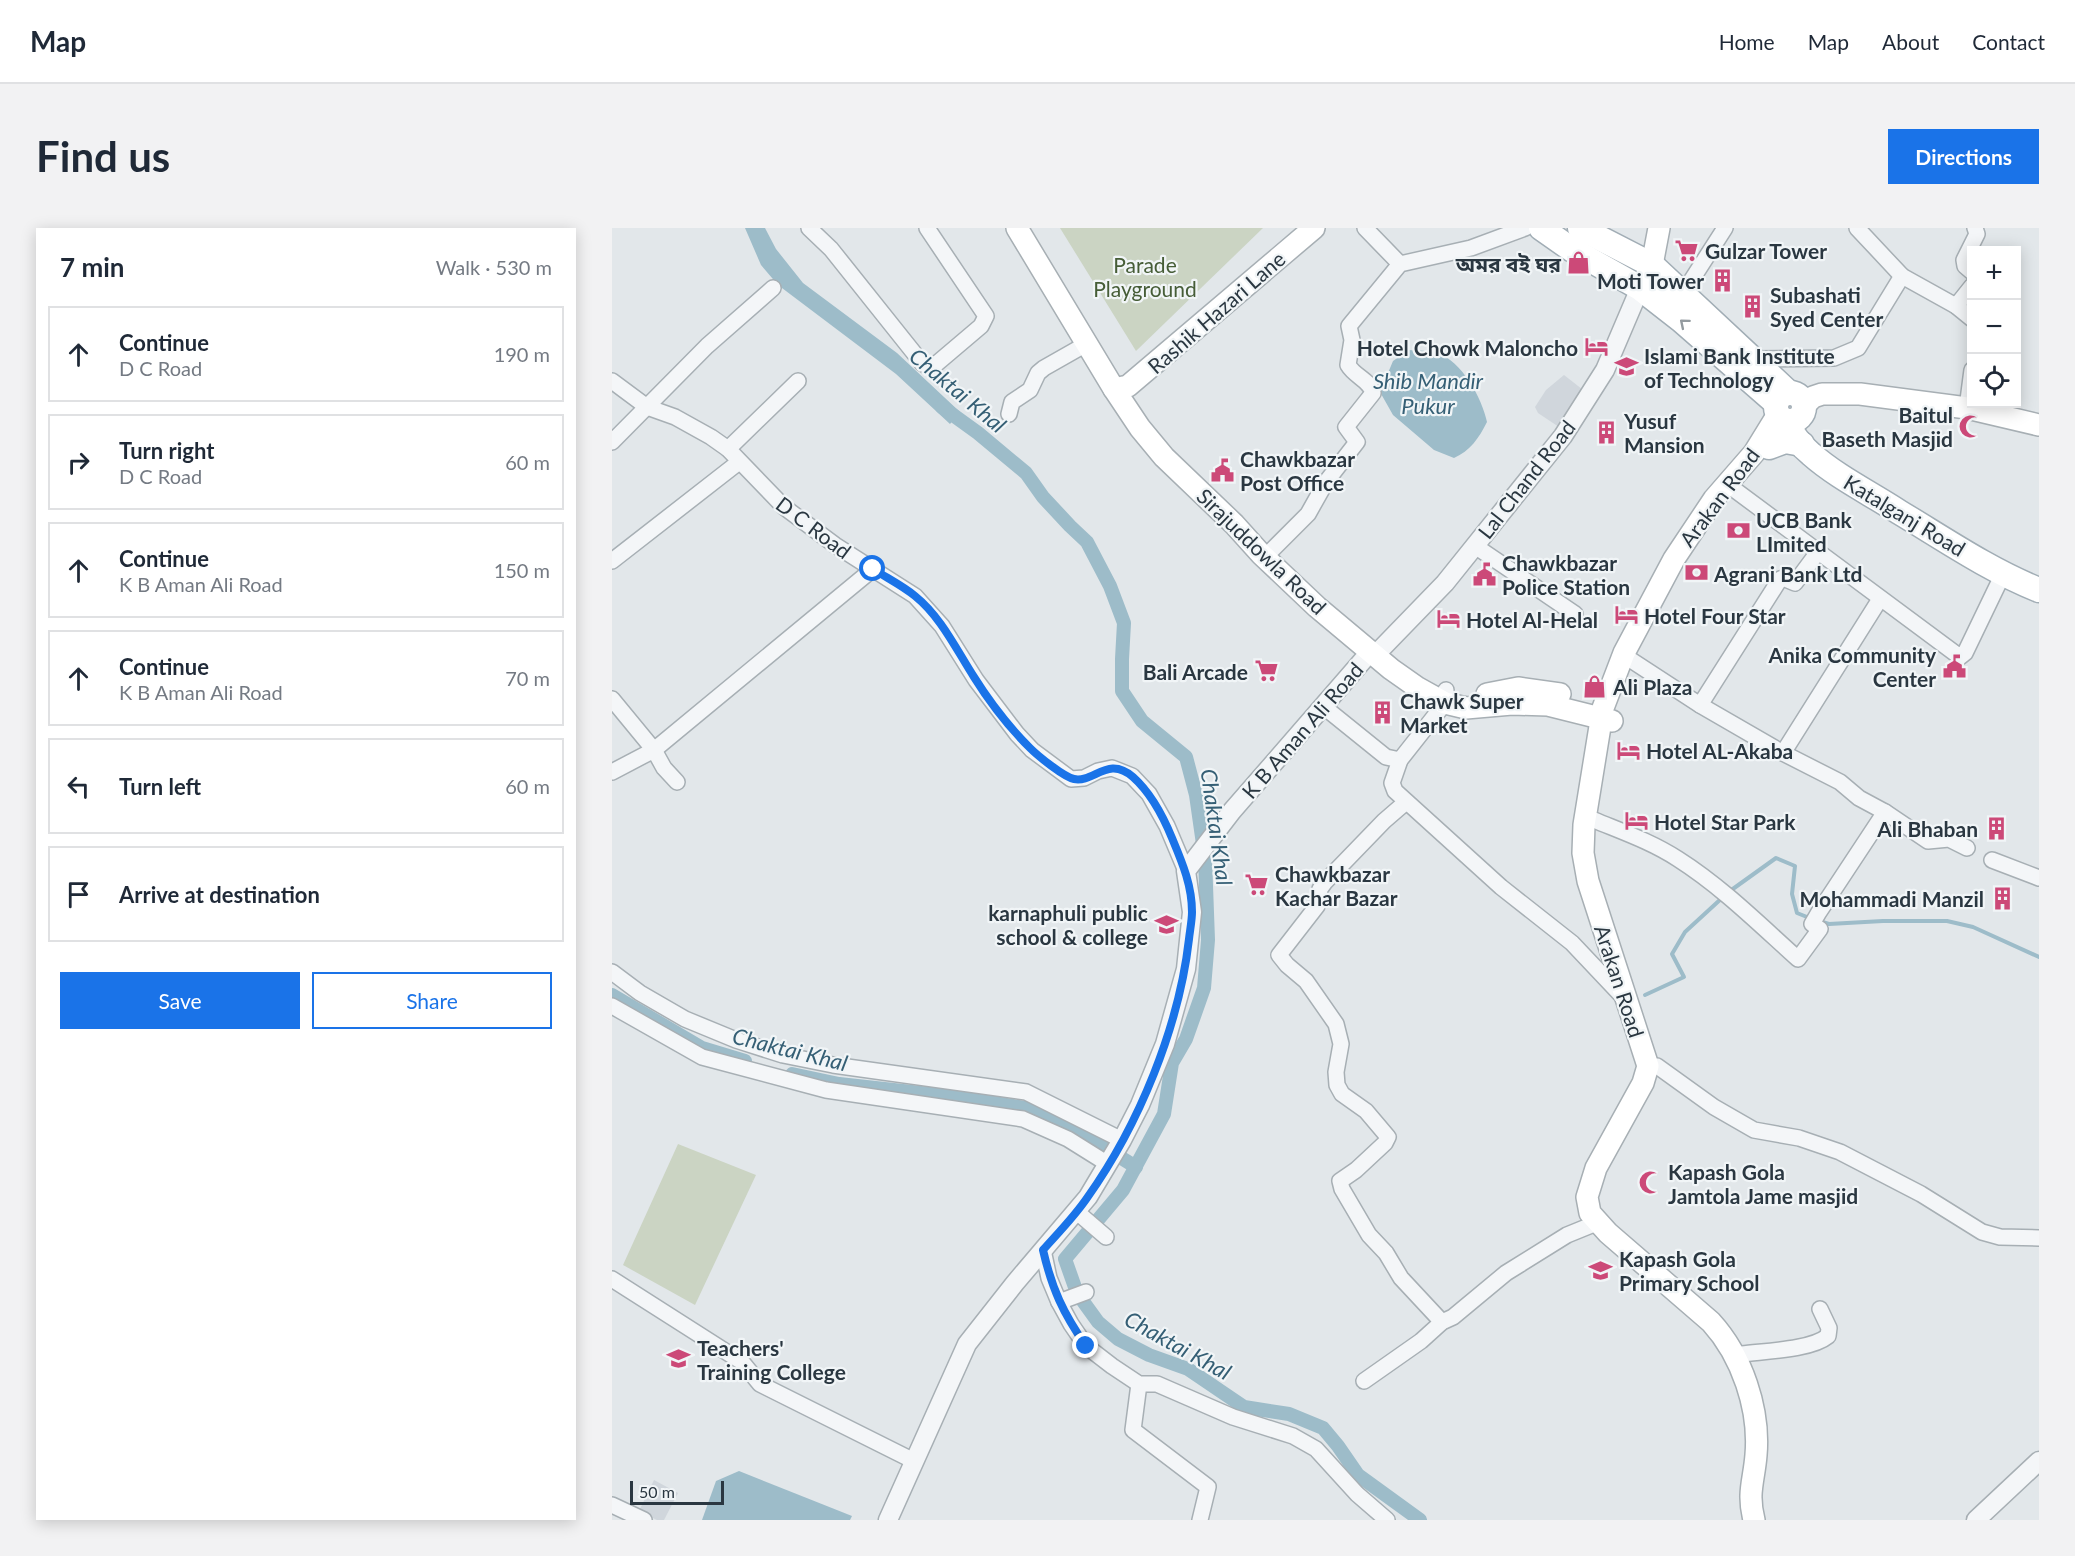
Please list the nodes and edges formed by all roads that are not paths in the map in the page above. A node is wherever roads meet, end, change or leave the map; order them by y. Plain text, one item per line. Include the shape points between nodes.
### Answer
1 (809, 228) edge
2 (927, 228) edge
3 (1017, 228) edge
4 (1034, 228) edge
5 (1314, 228) edge
6 (1365, 228) edge
7 (1525, 228) edge
8 (1541, 228) edge
9 (1580, 228) edge
10 (1659, 228) edge
11 (1725, 228) edge
12 (1857, 228) edge
13 (1976, 228) edge
14 (1971, 246) edge
15 (1967, 254) edge
16 (1400, 264) junction
17 (1652, 265) junction
18 (1967, 268) edge
19 (1902, 276) junction
20 (773, 288) dead end
21 (1640, 288) junction
22 (1967, 291) edge
23 (1682, 295) junction
24 (1956, 306) junction
25 (1967, 316) edge
26 (1087, 342) junction
27 (1753, 359) junction
28 (612, 381) edge
29 (798, 381) dead end
30 (1121, 388) junction
31 (1967, 400) edge
32 (1790, 406) junction
33 (647, 408) junction
34 (1991, 408) edge
35 (2018, 408) edge
36 (2039, 413) edge
37 (1009, 414) dead end
38 (2039, 425) edge
39 (612, 442) edge
40 (1802, 444) junction
41 (1769, 447) junction
42 (728, 449) junction
43 (739, 462) junction
44 (1735, 490) junction
45 (1475, 546) junction
46 (1271, 551) junction
47 (1818, 552) junction
48 (612, 561) edge
49 (873, 569) junction
50 (2003, 574) junction
51 (2039, 575) edge
52 (2039, 590) edge
53 (1880, 599) junction
54 (1575, 614) dead end
55 (1377, 652) junction
56 (1631, 660) junction
57 (1446, 697) junction
58 (612, 699) edge
59 (1700, 705) junction
60 (1329, 711) junction
61 (1608, 715) junction
62 (654, 750) junction
63 (1783, 753) junction
64 (1400, 760) junction
65 (612, 772) edge
66 (677, 783) dead end
67 (1406, 802) junction
68 (1885, 812) junction
69 (1234, 815) junction
70 (1594, 820) junction
71 (1967, 848) dead end
72 (1992, 860) dead end
73 (1187, 875) junction
74 (2039, 878) edge
75 (612, 972) edge
76 (1626, 997) junction
77 (612, 1006) edge
78 (1653, 1066) junction
79 (1122, 1140) junction
80 (1108, 1164) junction
81 (1077, 1212) junction
82 (1599, 1222) junction
83 (1106, 1238) dead end
84 (2039, 1238) edge
85 (1043, 1250) junction
86 (612, 1279) edge
87 (1086, 1292) dead end
88 (1059, 1302) junction
89 (1820, 1309) dead end
90 (1442, 1322) junction
91 (1742, 1354) junction
92 (1364, 1381) dead end
93 (1139, 1384) junction
94 (914, 1461) junction
95 (2039, 1461) edge
96 (612, 1505) edge
97 (644, 1520) edge
98 (888, 1520) edge
99 (1200, 1520) edge
100 (1387, 1520) edge
101 (1754, 1520) edge
102 (1763, 1520) edge
103 (1976, 1520) edge

1 - 2 street via 831,249 927,366 934,365 981,326 986,315
3 - 26 main road, Sirajuddowla Road
4 - 30 main road, Sirajuddowla Road
5 - 30 main road, Rashik Hazari Lane
6 - 16 street
7 - 16 street via 1471,248
8 - 21 main road
9 - 17 main road
10 - 17 main road
11 - 23 street
12 - 19 street
13 - 14 street
15 - 18 street
16 - 46 street via 1349,326 1352,340 1348,365 1373,390 1346,427 1357,442 1326,482 1308,514
17 - 21 main road
17 - 23 main road
19 - 24 street
19 - 27 street via 1858,348 1834,358
20 - 33 street via 707,346
32 -> 21 main road
21 - 45 street, Lal Chand Road via 1605,370 1563,436
22 - 24 street
23 - 27 main road
24 - 25 street
26 - 30 main road, Sirajuddowla Road
26 - 37 street via 1038,373 1030,390 1012,402
27 - 32 main road
28 - 33 street, D C Road
29 - 42 street
30 - 46 main road, Sirajuddowla Road via 1169,446
30 - 55 main road, Sirajuddowla Road via 1140,428 1164,457 1317,607
31 - 32 main road via 1830,380 1809,384
32 - 40 main road, Katalganj Road via 1790,428
32 - 41 main road, Arakan Road
32 - 51 main road, Katalganj Road via 1806,429 1867,476 1968,540
32 - 61 main road, Arakan Road via 1714,499 1674,559 1624,653
33 - 39 street
33 - 42 street, D C Road via 675,417
34 - 38 main road
35 - 36 main road
40 - 41 main road via 1785,441
40 - 50 main road, Katalganj Road via 1818,460 1864,490
41 - 44 main road, Arakan Road
42 - 43 street, D C Road
43 - 48 street
43 - 49 street, D C Road via 784,507
44 - 47 street
44 - 56 main road, Arakan Road via 1683,562
45 - 54 street
45 - 55 street, Lal Chand Road via 1445,583
46 - 55 main road, Sirajuddowla Road
47 - 53 street
47 - 59 street via 1795,583 1780,579
49 - 62 street
49 - 73 street, D C Road via 928,609 976,680 1032,750 1071,778 1084,778 1112,768 1132,776 1149,795 1167,826
50 - 52 main road, Katalganj Road
50 - 53 street via 1965,653 1959,657
53 - 63 street
55 - 57 main road, Sirajuddowla Road via 1418,688
55 - 60 street, K B Aman Ali Road
55 - 69 street, K B Aman Ali Road
56 - 59 street
56 - 61 main road, Arakan Road
57 - 61 main road, Sirajuddowla Road via 1466,708 1548,705
57 - 64 street
58 - 62 street
59 - 63 street
60 - 64 street via 1386,757
60 - 69 street, K B Aman Ali Road
61 - 70 main road, Arakan Road
61 - 76 main road, Arakan Road via 1584,825 1583,853 1588,881
62 - 65 street
62 - 66 street
63 - 68 street
64 - 67 street via 1392,783
67 - 76 street via 1501,887 1572,943
67 - 90 street via 1325,882 1317,906 1279,955 1306,981 1336,1024 1341,1044 1337,1085 1342,1094 1366,1111 1389,1137 1340,1181 1342,1189 1401,1278
68 - 70 street via 1816,918 1820,929 1798,959 1719,888 1677,858
68 - 71 street via 1928,842 1949,839
69 - 73 street, K B Aman Ali Road
70 - 78 main road, Arakan Road via 1595,883
72 - 74 street
73 - 79 street via 1192,912 1186,969 1165,1044
75 - 79 street via 640,993 736,1040 832,1065 1026,1092
76 - 78 main road, Arakan Road
77 - 80 street via 702,1057 826,1090 1023,1119 1068,1139
78 - 82 main road, Arakan Road via 1596,1168 1587,1197 1590,1213
78 - 84 street via 1754,1130 1799,1138 1840,1152 1921,1194 1982,1232 2000,1237
78 - 91 main road via 1652,1086 1608,1162 1600,1190 1601,1211 1614,1229 1706,1310
79 - 80 street
80 - 81 street
81 - 83 street
81 - 85 street
82 - 90 street via 1567,1235 1506,1273
82 - 101 main road, Arakan Road via 1711,1322 1735,1356 1754,1414 1756,1455 1750,1489
85 - 88 street
85 - 94 street via 967,1344
86 - 94 street via 742,1362 760,1384
87 - 88 street
88 - 93 street via 1086,1346
89 - 91 street via 1829,1328 1828,1336 1822,1340
90 - 92 street
91 - 102 main road via 1760,1407 1763,1447 1758,1491
93 - 99 street via 1133,1430 1208,1487
93 - 100 street via 1157,1384 1233,1417 1293,1436 1316,1449
94 - 98 street
95 - 103 street
96 - 97 street

